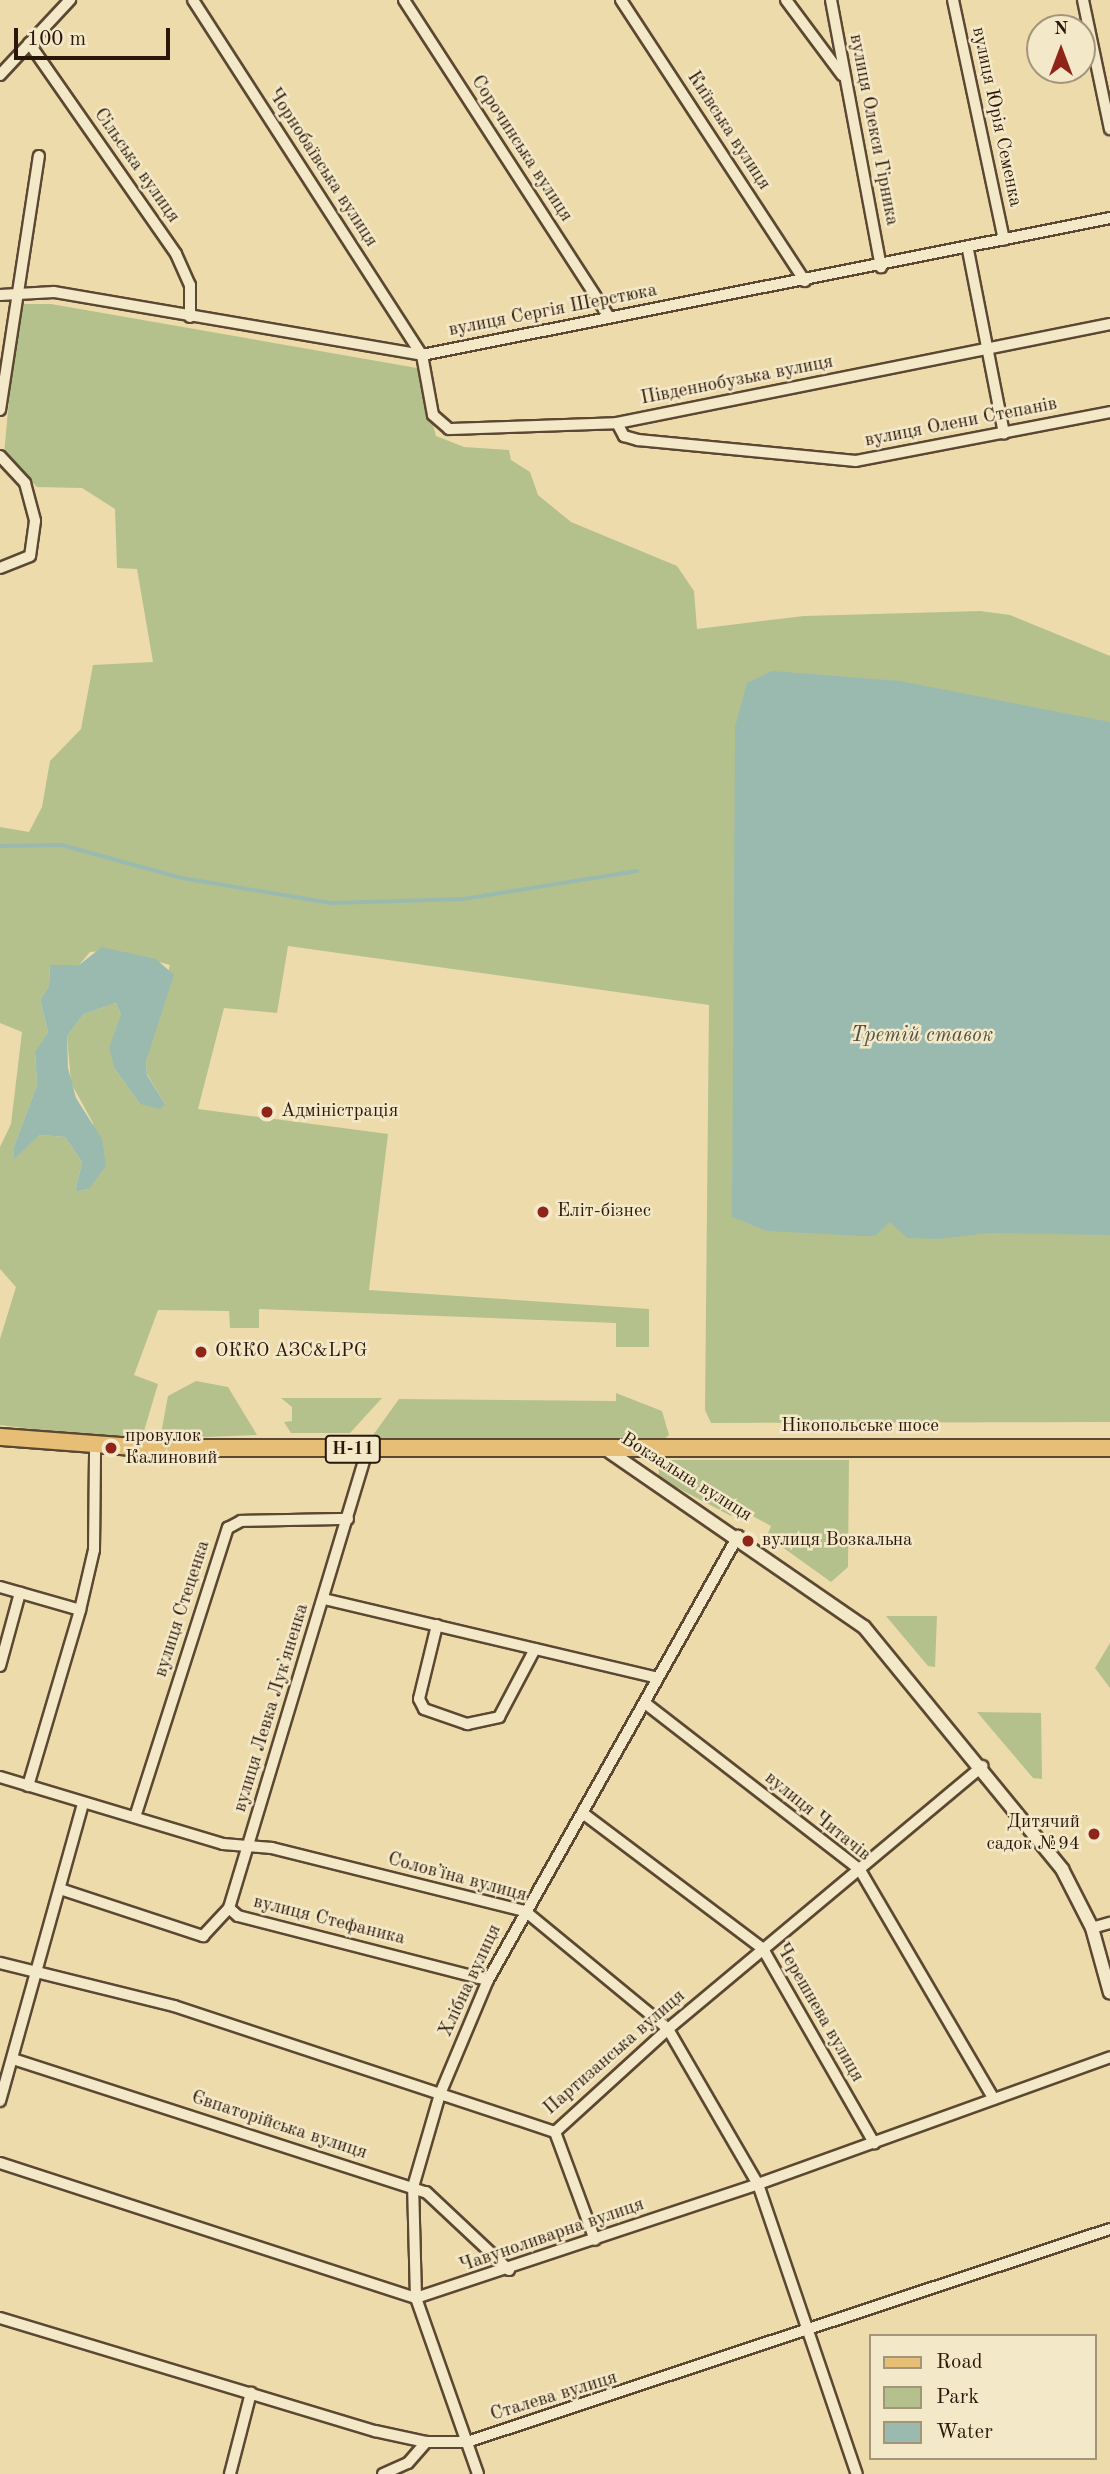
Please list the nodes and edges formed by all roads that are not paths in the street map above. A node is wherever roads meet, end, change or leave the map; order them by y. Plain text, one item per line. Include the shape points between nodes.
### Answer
1 (70, 0) edge
2 (193, 0) edge
3 (404, 0) edge
4 (621, 0) edge
5 (786, 0) edge
6 (831, 0) edge
7 (953, 0) edge
8 (1083, 0) edge
9 (29, 43) junction
10 (0, 75) edge
11 (844, 78) junction
12 (1110, 129) edge
13 (39, 156) dead end
14 (1110, 218) edge
15 (1004, 240) junction
16 (968, 250) junction
17 (881, 267) junction
18 (805, 281) junction
19 (14, 293) junction
20 (0, 295) edge
21 (190, 317) junction
22 (609, 317) junction
23 (1110, 324) edge
24 (989, 349) junction
25 (422, 355) junction
26 (0, 410) edge
27 (1110, 412) edge
28 (617, 423) junction
29 (1004, 433) junction
30 (0, 456) edge
31 (0, 568) edge
32 (0, 1437) edge
33 (95, 1447) junction
34 (1110, 1448) edge
35 (368, 1449) junction
36 (610, 1452) junction
37 (348, 1519) junction
38 (738, 1536) junction
39 (0, 1587) edge
40 (20, 1593) junction
41 (324, 1599) junction
42 (80, 1610) junction
43 (437, 1625) junction
44 (535, 1649) junction
45 (0, 1666) edge
46 (658, 1678) junction
47 (645, 1703) junction
48 (984, 1765) junction
49 (0, 1777) edge
50 (29, 1786) junction
51 (83, 1804) junction
52 (584, 1814) junction
53 (135, 1817) junction
54 (248, 1846) junction
55 (860, 1870) junction
56 (60, 1889) junction
57 (229, 1908) junction
58 (524, 1911) junction
59 (1110, 1923) edge
60 (1092, 1927) junction
61 (763, 1949) junction
62 (0, 1963) edge
63 (38, 1975) junction
64 (488, 1980) junction
65 (1110, 1993) edge
66 (668, 2029) junction
67 (1110, 2057) edge
68 (13, 2060) junction
69 (440, 2094) junction
70 (994, 2099) junction
71 (0, 2101) edge
72 (555, 2132) junction
73 (874, 2143) junction
74 (0, 2163) edge
75 (758, 2184) junction
76 (413, 2187) junction
77 (1110, 2229) edge
78 (594, 2240) junction
79 (509, 2270) junction
80 (416, 2298) junction
81 (0, 2318) edge
82 (808, 2332) junction
83 (251, 2393) junction
84 (426, 2442) junction
85 (467, 2442) junction
86 (230, 2474) edge
87 (383, 2474) edge
88 (478, 2474) edge
89 (857, 2474) edge

1 - 9 street
2 - 25 street, Чорнобаївська вулиця
3 - 22 street, Сорочинська вулиця
4 - 18 street, Київська вулиця
5 - 11 street
6 - 11 street, вулиця Олекси Гірника
7 - 15 street, вулиця Юрія Семенка
8 - 12 street
9 - 10 street
9 - 21 street, Сільська вулиця via 176,254 190,285
11 - 17 street, вулиця Олекси Гірника
13 - 19 street
14 - 15 street, вулиця Сергія Шерстюка
15 - 16 street, вулиця Сергія Шерстюка
16 - 17 street, вулиця Сергія Шерстюка
16 - 24 street
17 - 18 street, вулиця Сергія Шерстюка
18 - 22 street, вулиця Сергія Шерстюка
19 - 20 street, вулиця Сергія Шерстюка
19 - 21 street, вулиця Сергія Шерстюка via 54,292
19 - 26 street
21 - 25 street, вулиця Сергія Шерстюка
22 - 25 street, вулиця Сергія Шерстюка
23 - 24 street, Південнобузька вулиця
24 - 28 street, Південнобузька вулиця
24 - 29 street
25 - 28 street, Південнобузька вулиця via 433,415 449,429
27 - 29 street, вулиця Олени Степанів
28 - 29 street, вулиця Олени Степанів via 624,436 638,440 856,461
30 - 31 street via 31,495 35,520 30,556
32 - 33 main road, Н-11
33 - 35 main road, Вокзальна вулиця / Н-11
33 - 42 street via 96,1527
34 - 36 main road, Нікопольське шосе / Н-11
35 - 36 main road, Вокзальна вулиця / Н-11
35 - 37 street, вулиця Левка Лукʼяненка
36 - 38 street, Вокзальна вулиця
37 - 41 street, вулиця Левка Лукʼяненка
37 - 53 street, вулиця Стеценка via 241,1521 228,1528
38 - 46 street, Хлібна вулиця
38 - 48 street, Вокзальна вулиця via 852,1615
39 - 40 street
40 - 42 street
40 - 45 street
41 - 43 street
41 - 54 street, вулиця Левка Лукʼяненка
42 - 50 street
43 - 44 street
43 - 44 street via 418,1699 424,1709 467,1724 499,1717
44 - 46 street
46 - 47 street, Хлібна вулиця
47 - 52 street, Хлібна вулиця
47 - 55 street, вулиця Читачів
48 - 55 street, Партизанська вулиця
48 - 60 street, Вокзальна вулиця via 1062,1868
49 - 50 street, Соловʼїна вулиця
50 - 51 street, Соловʼїна вулиця
51 - 53 street, Соловʼїна вулиця
51 - 56 street
52 - 58 street, Хлібна вулиця
52 - 61 street, Черешнева вулиця
53 - 54 street, Соловʼїна вулиця
54 - 57 street, вулиця Левка Лукʼяненка
54 - 58 street, Соловʼїна вулиця
55 - 61 street, Партизанська вулиця
55 - 70 street, вулиця Читачів
56 - 57 street, вулиця Стефаника via 203,1936
56 - 63 street
57 - 64 street, вулиця Стефаника via 238,1916
58 - 64 street, Хлібна вулиця
58 - 66 street, Соловʼїна вулиця
59 - 60 street
60 - 65 street, Вокзальна вулиця
61 - 66 street, Партизанська вулиця
61 - 73 street, Черешнева вулиця
62 - 63 street, Партизанська вулиця
63 - 68 street
63 - 69 street, Партизанська вулиця via 174,2006
64 - 69 street, Хлібна вулиця
66 - 72 street, Партизанська вулиця
66 - 75 street, Соловʼїна вулиця
67 - 70 street, Чавуноливарна вулиця
68 - 71 street
68 - 76 street, Євпаторійська вулиця
69 - 72 street, Партизанська вулиця
69 - 76 street, Хлібна вулиця
70 - 73 street, Чавуноливарна вулиця
72 - 78 street
73 - 75 street, Чавуноливарна вулиця
74 - 80 street
75 - 78 street, Чавуноливарна вулиця
75 - 82 street, Соловʼїна вулиця
76 - 79 street, Євпаторійська вулиця via 450,2208
76 - 80 street, Хлібна вулиця
77 - 82 street, Сталева вулиця
78 - 79 street, Чавуноливарна вулиця
79 - 80 street, Чавуноливарна вулиця
80 - 85 street, Хлібна вулиця
81 - 83 street, Сталева вулиця
82 - 85 street, Сталева вулиця
82 - 89 street, Соловʼїна вулиця
83 - 84 street, Сталева вулиця
83 - 86 street
84 - 85 street, Сталева вулиця
84 - 87 street via 408,2463
85 - 88 street, Хлібна вулиця

